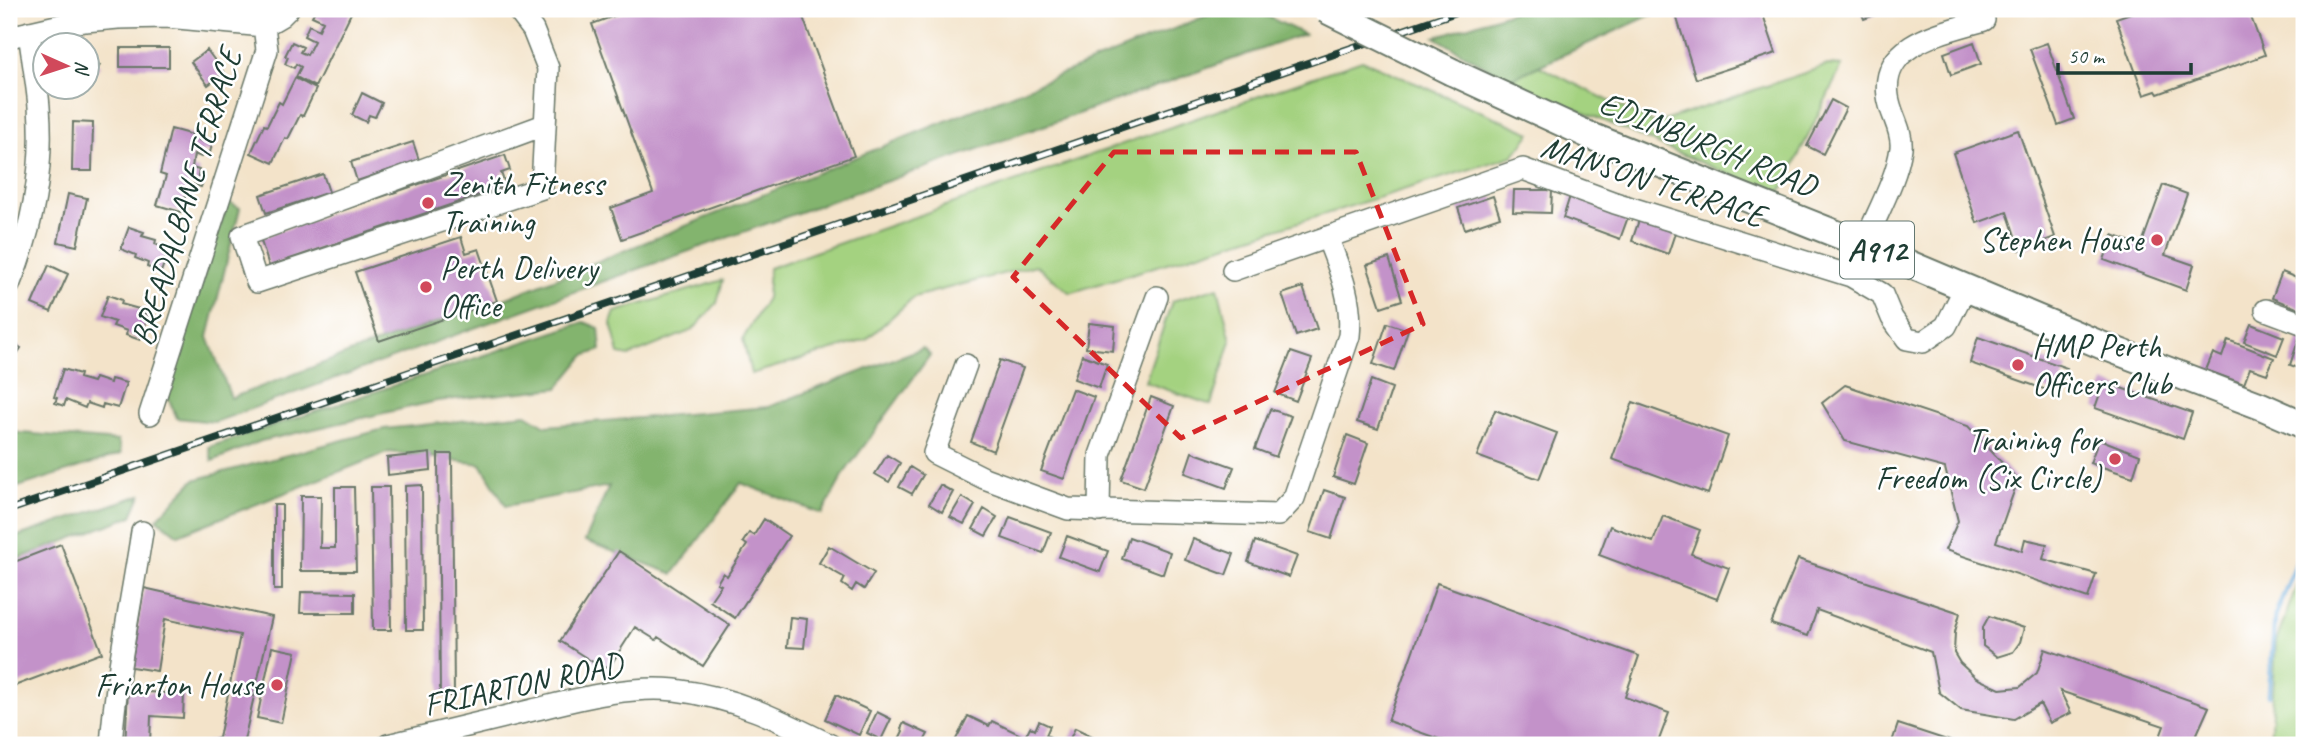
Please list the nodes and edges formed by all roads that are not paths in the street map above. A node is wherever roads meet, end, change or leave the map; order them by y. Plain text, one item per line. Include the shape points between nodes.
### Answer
1 (288, 9) edge
2 (517, 9) edge
3 (1325, 9) edge
4 (1984, 20) dead end
5 (264, 26) junction
6 (19, 34) edge
7 (544, 125) junction
8 (1328, 237) junction
9 (1864, 244) junction
10 (1233, 270) dead end
11 (9, 285) edge
12 (1969, 289) junction
13 (1157, 297) dead end
14 (2266, 310) dead end
15 (2304, 324) edge
16 (966, 365) dead end
17 (150, 414) dead end
18 (2304, 425) edge
19 (1099, 512) junction
20 (142, 532) dead end
21 (111, 745) edge
22 (388, 745) edge
23 (830, 745) edge

1 - 5 street, BREADALBANE TERRACE
2 - 7 street via 533,30 548,68
3 - 9 main road, EDINBURGH ROAD / A912, bridge via 1593,137
4 - 9 street via 1914,43 1893,67 1888,95 1902,145
5 - 6 street via 118,18
5 - 17 street, BREADALBANE TERRACE via 267,50
6 - 11 street via 39,106 41,148 37,191
7 - 7 street via 542,188 257,282 242,236
8 - 10 street, MANSON TERRACE
8 - 12 street, MANSON TERRACE via 1523,169 1615,203 1851,276 1882,294 1907,339 1923,342 1942,330
8 - 19 street via 1346,288 1349,336 1294,498 1278,515
9 - 12 main road, EDINBURGH ROAD / A912
12 - 18 main road, EDINBURGH ROAD / A912
13 - 19 street via 1100,455
14 - 15 street
16 - 19 street via 934,453 984,478 1068,509
20 - 21 street via 114,698
22 - 23 street, FRIARTON ROAD via 582,698 673,690 762,711

